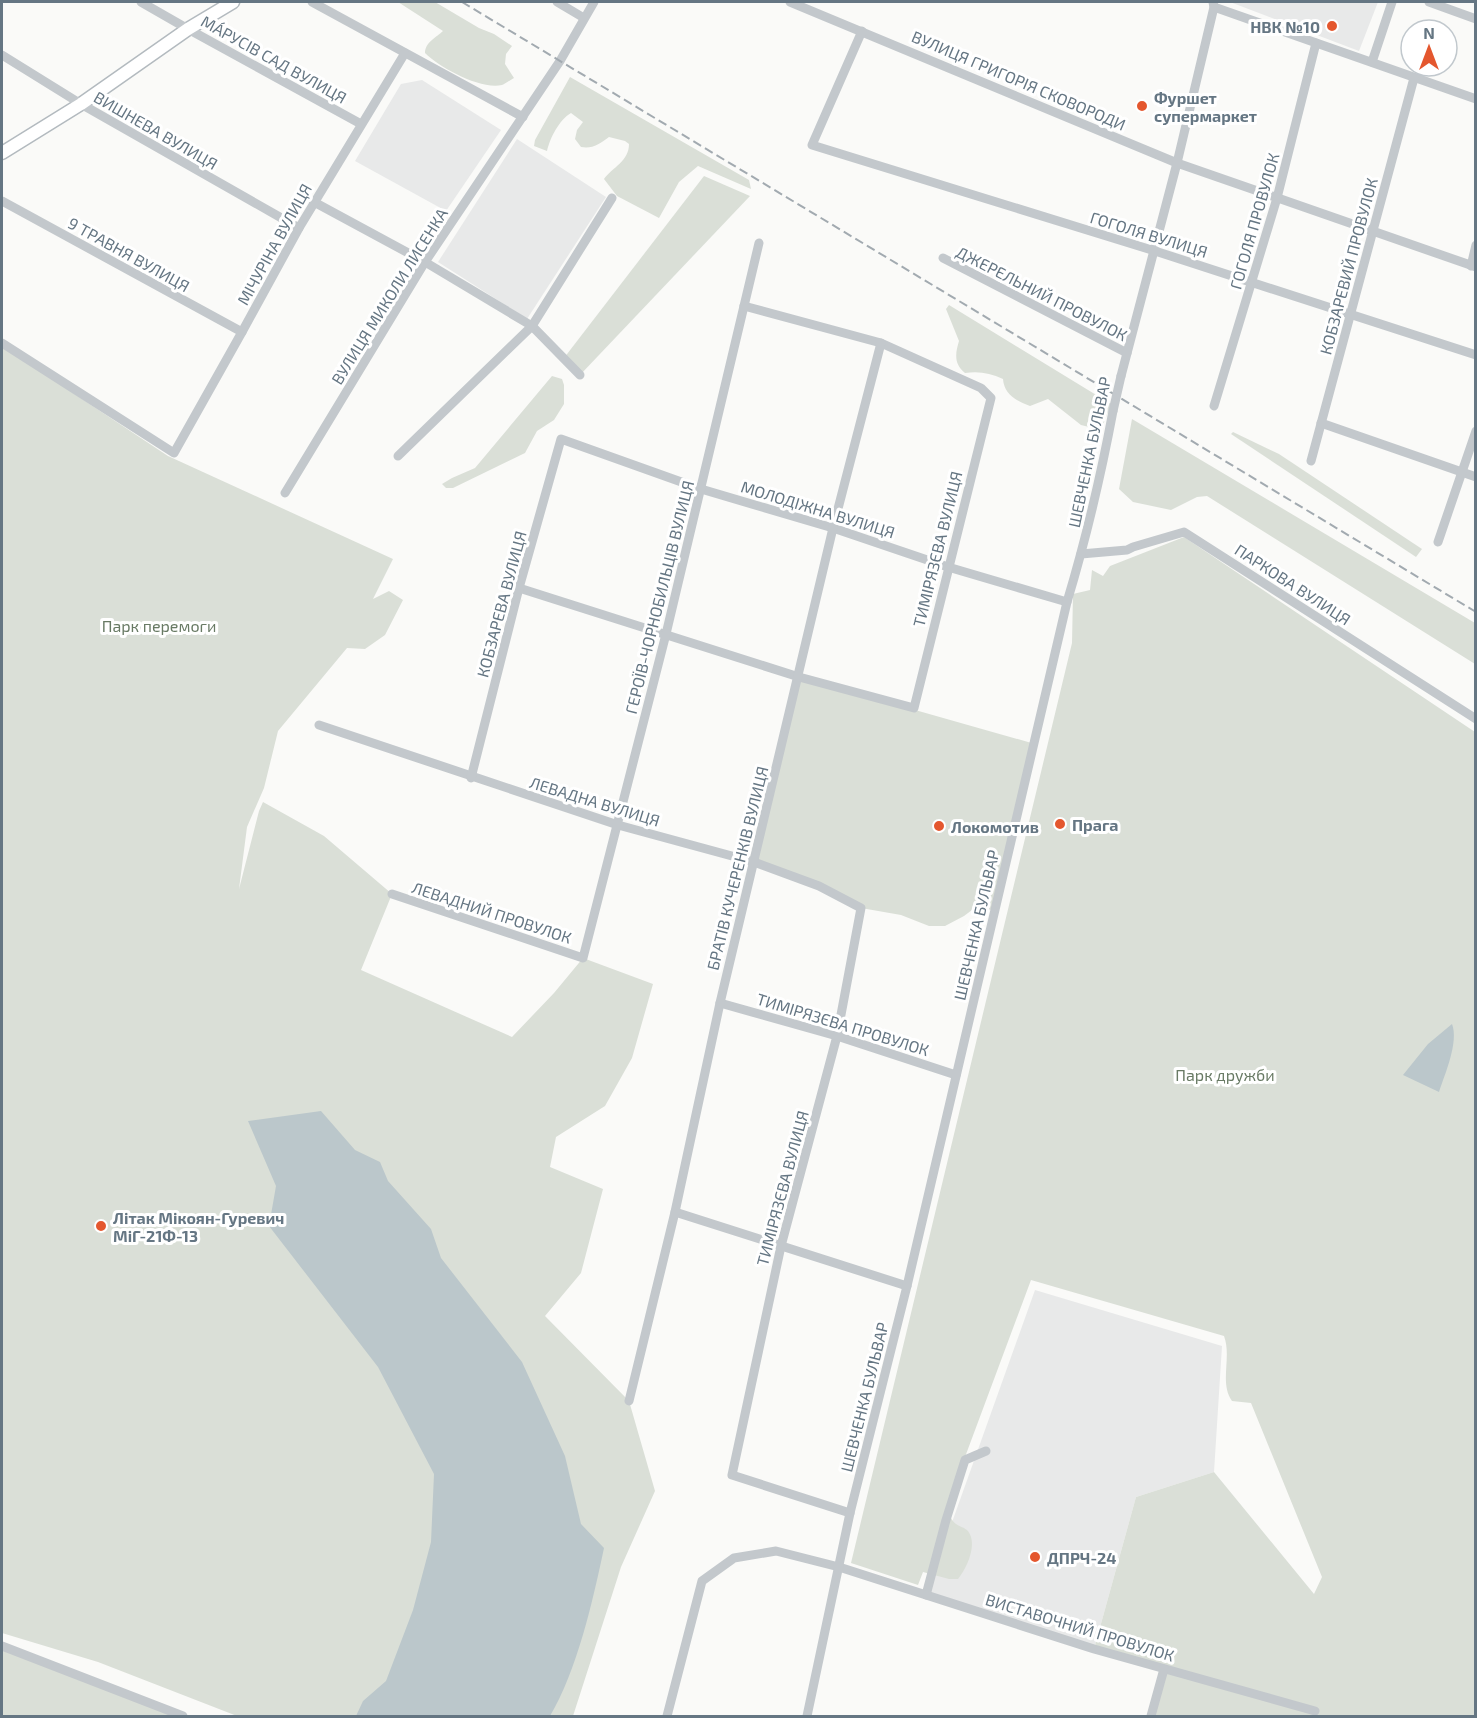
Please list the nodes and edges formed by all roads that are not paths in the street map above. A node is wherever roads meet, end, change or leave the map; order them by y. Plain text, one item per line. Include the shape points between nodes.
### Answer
1 (141, 2) edge
2 (233, 2) edge
3 (312, 2) edge
4 (557, 2) edge
5 (594, 2) edge
6 (1392, 2) edge
7 (1429, 2) edge
8 (796, 3) edge
9 (1214, 4) edge
10 (584, 18) junction
11 (1476, 19) edge
12 (188, 29) junction
13 (862, 31) junction
14 (1316, 43) junction
15 (405, 53) junction
16 (2, 55) edge
17 (1372, 62) junction
18 (1399, 72) edge
19 (1414, 78) joint
20 (1476, 99) edge
21 (81, 104) junction
22 (523, 117) junction
23 (361, 124) junction
24 (2, 153) edge
25 (1177, 163) junction
26 (612, 198) dead end
27 (1277, 198) junction
28 (2, 201) edge
29 (314, 201) junction
30 (298, 228) junction
31 (1374, 231) junction
32 (759, 243) dead end
33 (1476, 245) edge
34 (1155, 251) junction
35 (943, 258) dead end
36 (425, 262) junction
37 (1473, 267) edge
38 (1252, 282) junction
39 (744, 306) junction
40 (1350, 314) junction
41 (532, 326) junction
42 (242, 333) junction
43 (2, 343) edge
44 (880, 343) junction
45 (1127, 353) junction
46 (1476, 355) edge
47 (580, 375) dead end
48 (1214, 406) dead end
49 (1321, 423) junction
50 (1476, 431) edge
51 (561, 439) joint
52 (398, 456) dead end
53 (1311, 461) dead end
54 (1462, 473) junction
55 (1476, 477) edge
56 (701, 489) junction
57 (285, 494) dead end
58 (833, 528) junction
59 (1438, 542) dead end
60 (1081, 554) junction
61 (948, 567) junction
62 (519, 588) junction
63 (1067, 602) junction
64 (666, 634) junction
65 (799, 677) junction
66 (1476, 719) edge
67 (319, 725) dead end
68 (471, 778) junction
69 (618, 825) junction
70 (754, 862) junction
71 (392, 894) dead end
72 (861, 908) joint
73 (583, 957) joint
74 (720, 1003) junction
75 (837, 1036) junction
76 (956, 1075) junction
77 (675, 1212) junction
78 (780, 1246) junction
79 (907, 1286) junction
80 (629, 1401) dead end
81 (986, 1451) dead end
82 (850, 1513) junction
83 (838, 1567) junction
84 (926, 1594) junction
85 (2, 1646) edge
86 (1164, 1669) junction
87 (1315, 1711) dead end
88 (183, 1716) edge
89 (667, 1716) edge
90 (807, 1716) edge
91 (1151, 1716) edge

1 - 12 street, МÁРУСІВ САД ВУЛИЦЯ
2 - 12 street
3 - 15 street
4 - 10 street
5 - 10 street, ВУЛИЦЯ МИКОЛИ ЛИСЕНКА
6 - 17 street
7 - 11 street
8 - 13 street, ВУЛИЦЯ ГРИГОРІЯ СКОВОРОДИ
9 - 14 street
9 - 25 street, ШЕВЧЕНКА БУЛЬВАР
10 - 22 street, ВУЛИЦЯ МИКОЛИ ЛИСЕНКА
12 - 21 street
12 - 23 street, МÁРУСІВ САД ВУЛИЦЯ
13 - 25 street, ВУЛИЦЯ ГРИГОРІЯ СКОВОРОДИ
13 - 34 street, ГОГОЛЯ ВУЛИЦЯ via 812,145
14 - 17 street
14 - 27 street, ГОГОЛЯ ПРОВУЛОК
15 - 22 street
15 - 23 street, МІЧУРІНА ВУЛИЦЯ
16 - 21 street, ВИШНЕВА ВУЛИЦЯ
17 - 18 street
19 - 20 street
19 - 31 street, КОБЗАРЕВИЙ ПРОВУЛОК
21 - 24 street
21 - 30 street, ВИШНЕВА ВУЛИЦЯ
22 - 36 street, ВУЛИЦЯ МИКОЛИ ЛИСЕНКА
23 - 29 street, МІЧУРІНА ВУЛИЦЯ
25 - 27 street, ВУЛИЦЯ ГРИГОРІЯ СКОВОРОДИ
25 - 34 street, ШЕВЧЕНКА БУЛЬВАР
26 - 41 street
27 - 31 street, ВУЛИЦЯ ГРИГОРІЯ СКОВОРОДИ
27 - 38 street, ГОГОЛЯ ПРОВУЛОК
28 - 42 street, 9 ТРАВНЯ ВУЛИЦЯ
29 - 30 street, МІЧУРІНА ВУЛИЦЯ
29 - 36 street
30 - 42 street, МІЧУРІНА ВУЛИЦЯ
31 - 37 street, ВУЛИЦЯ ГРИГОРІЯ СКОВОРОДИ
31 - 40 street, КОБЗАРЕВИЙ ПРОВУЛОК
32 - 39 street, ГЕРОЇВ-ЧОРНОБИЛЬЦІВ ВУЛИЦЯ
33 - 37 street
34 - 38 street, ГОГОЛЯ ВУЛИЦЯ
34 - 45 street, ШЕВЧЕНКА БУЛЬВАР
35 - 45 street, ДЖЕРЕЛЬНИЙ ПРОВУЛОК
36 - 41 street
36 - 57 street, ВУЛИЦЯ МИКОЛИ ЛИСЕНКА
38 - 40 street, ГОГОЛЯ ВУЛИЦЯ
38 - 48 street, ГОГОЛЯ ПРОВУЛОК
39 - 44 street
39 - 56 street, ГЕРОЇВ-ЧОРНОБИЛЬЦІВ ВУЛИЦЯ
40 - 46 street, ГОГОЛЯ ВУЛИЦЯ
40 - 49 street, КОБЗАРЕВИЙ ПРОВУЛОК
41 - 47 street
41 - 52 street
42 - 43 street, МІЧУРІНА ВУЛИЦЯ via 174,453
44 - 58 street, БРАТІВ КУЧЕРЕНКІВ ВУЛИЦЯ
44 - 61 street, ТИМІРЯЗЄВА ВУЛИЦЯ via 981,388 991,398
45 - 60 street, ШЕВЧЕНКА БУЛЬВАР, bridge
49 - 53 street, КОБЗАРЕВИЙ ПРОВУЛОК
49 - 54 street
50 - 54 street
51 - 56 street, МОЛОДІЖНА ВУЛИЦЯ
51 - 62 street, КОБЗАРЕВА ВУЛИЦЯ
54 - 55 street
54 - 59 street
56 - 58 street, МОЛОДІЖНА ВУЛИЦЯ
56 - 64 street, ГЕРОЇВ-ЧОРНОБИЛЬЦІВ ВУЛИЦЯ
58 - 61 street, МОЛОДІЖНА ВУЛИЦЯ
58 - 65 street, БРАТІВ КУЧЕРЕНКІВ ВУЛИЦЯ
60 - 63 street, ШЕВЧЕНКА БУЛЬВАР
60 - 66 street, ПАРКОВА ВУЛИЦЯ via 1127,550 1184,532
61 - 63 street, МОЛОДІЖНА ВУЛИЦЯ
61 - 65 street, ТИМІРЯЗЄВА ВУЛИЦЯ via 914,708
62 - 64 street
62 - 68 street, КОБЗАРЕВА ВУЛИЦЯ
63 - 76 street, ШЕВЧЕНКА БУЛЬВАР
64 - 65 street
64 - 69 street, ГЕРОЇВ-ЧОРНОБИЛЬЦІВ ВУЛИЦЯ
65 - 70 street, БРАТІВ КУЧЕРЕНКІВ ВУЛИЦЯ
67 - 68 street, ЛЕВАДНА ВУЛИЦЯ
68 - 69 street, ЛЕВАДНА ВУЛИЦЯ
69 - 70 street, ЛЕВАДНА ВУЛИЦЯ
69 - 73 street, ГЕРОЇВ-ЧОРНОБИЛЬЦІВ ВУЛИЦЯ
70 - 72 street, ЛЕВАДНА ВУЛИЦЯ via 819,886
70 - 74 street, БРАТІВ КУЧЕРЕНКІВ ВУЛИЦЯ
71 - 73 street, ЛЕВАДНИЙ ПРОВУЛОК
72 - 75 street, ТИМІРЯЗЄВА ВУЛИЦЯ
74 - 75 street, ТИМІРЯЗЄВА ПРОВУЛОК
74 - 77 street, БРАТІВ КУЧЕРЕНКІВ ВУЛИЦЯ
75 - 76 street, ТИМІРЯЗЄВА ПРОВУЛОК
75 - 78 street, ТИМІРЯЗЄВА ВУЛИЦЯ
76 - 79 street, ШЕВЧЕНКА БУЛЬВАР
77 - 78 street
77 - 80 street, БРАТІВ КУЧЕРЕНКІВ ВУЛИЦЯ
78 - 79 street
78 - 82 street, ТИМІРЯЗЄВА ВУЛИЦЯ via 732,1475
79 - 82 street, ШЕВЧЕНКА БУЛЬВАР
81 - 84 street via 965,1460
82 - 83 street, ШЕВЧЕНКА БУЛЬВАР
83 - 84 street, ВИСТАВОЧНИЙ ПРОВУЛОК
83 - 89 street, ВИСТАВОЧНИЙ ПРОВУЛОК via 776,1551 734,1558 702,1581
83 - 90 street, ШЕВЧЕНКА БУЛЬВАР
84 - 86 street, ВИСТАВОЧНИЙ ПРОВУЛОК
85 - 88 street
86 - 87 street, ВИСТАВОЧНИЙ ПРОВУЛОК
86 - 91 street

